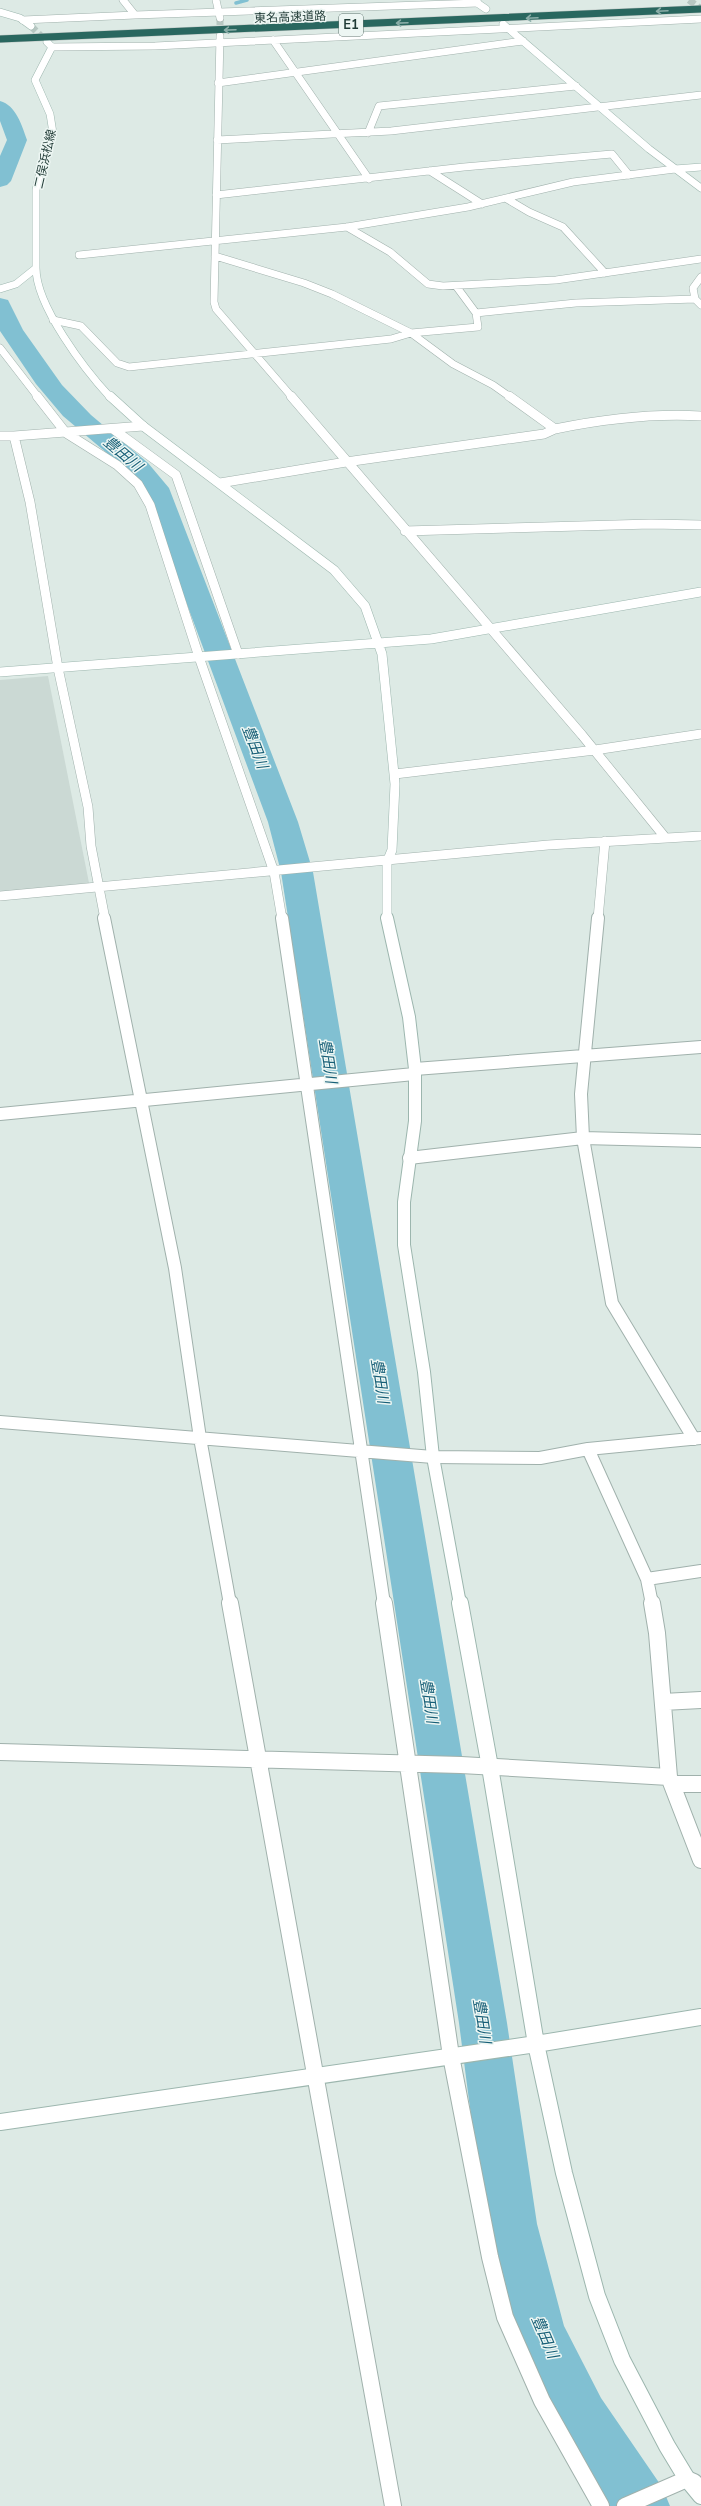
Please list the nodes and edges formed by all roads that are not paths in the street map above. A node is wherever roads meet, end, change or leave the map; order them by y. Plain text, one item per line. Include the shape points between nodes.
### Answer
1 (123, 0) edge
2 (216, 0) edge
3 (475, 2) edge
4 (701, 2) edge
5 (486, 9) dead end
6 (701, 9) edge
7 (0, 12) edge
8 (135, 15) junction
9 (220, 15) junction
10 (23, 20) junction
11 (701, 20) edge
12 (503, 24) dead end
13 (31, 26) tunnel mouth
14 (509, 29) junction
15 (0, 33) edge
16 (0, 39) edge
17 (219, 39) junction
18 (273, 40) junction
19 (524, 42) junction
20 (294, 72) junction
21 (218, 83) junction
22 (576, 86) junction
23 (701, 95) edge
24 (600, 107) junction
25 (368, 133) junction
26 (337, 134) junction
27 (217, 140) junction
28 (701, 167) edge
29 (675, 169) junction
30 (430, 170) junction
31 (629, 175) junction
32 (369, 179) junction
33 (701, 188) edge
34 (216, 195) junction
35 (507, 198) junction
36 (482, 204) junction
37 (346, 226) junction
38 (214, 240) junction
39 (79, 255) dead end
40 (215, 256) junction
41 (701, 259) edge
42 (36, 268) junction
43 (605, 273) junction
44 (701, 277) edge
45 (456, 286) junction
46 (0, 289) edge
47 (695, 299) junction
48 (701, 305) edge
49 (476, 313) junction
50 (53, 320) junction
51 (411, 334) junction
52 (0, 348) edge
53 (253, 355) junction
54 (701, 416) edge
55 (143, 426) junction
56 (109, 429) junction
57 (555, 429) junction
58 (66, 433) junction
59 (0, 436) edge
60 (14, 436) junction
61 (346, 462) junction
62 (220, 484) junction
63 (701, 525) edge
64 (405, 531) junction
65 (701, 592) edge
66 (491, 630) junction
67 (381, 644) junction
68 (235, 654) junction
69 (201, 656) junction
70 (58, 668) junction
71 (0, 672) edge
72 (701, 734) edge
73 (595, 750) junction
74 (394, 774) junction
75 (664, 836) junction
76 (701, 836) edge
77 (605, 841) junction
78 (387, 862) junction
79 (275, 872) junction
80 (98, 886) junction
81 (0, 896) edge
82 (701, 1047) edge
83 (585, 1055) junction
84 (414, 1071) junction
85 (308, 1084) junction
86 (141, 1099) junction
87 (0, 1114) edge
88 (583, 1138) junction
89 (701, 1141) edge
90 (409, 1158) junction
91 (0, 1422) edge
92 (200, 1438) junction
93 (697, 1439) edge
94 (588, 1449) junction
95 (367, 1451) junction
96 (433, 1457) junction
97 (701, 1571) edge
98 (647, 1579) junction
99 (701, 1700) edge
100 (663, 1702) junction
101 (0, 1752) edge
102 (258, 1759) junction
103 (408, 1765) junction
104 (490, 1767) junction
105 (671, 1780) junction
106 (701, 1784) edge
107 (701, 1860) edge
108 (701, 2017) edge
109 (536, 2044) junction
110 (456, 2055) junction
111 (314, 2076) junction
112 (0, 2122) edge
113 (694, 2482) edge
114 (701, 2496) edge
115 (393, 2506) edge
116 (601, 2506) edge
117 (625, 2506) edge

1 - 8 street
2 - 9 street
3 - 5 street
3 - 9 street
4 - 15 highway, 東名高速道路 / E1
6 -> 16 highway, 東名高速道路 / E1
7 - 10 street
8 - 9 street
8 - 10 street
10 - 13 street
11 - 14 street
12 - 14 street
14 - 18 street
14 - 19 street
17 - 18 street
17 - 21 street
17 - 42 street, 二俣浜松線 via 126,47 50,45 35,80 53,126 52,139 38,178 35,221
18 - 20 street
19 - 20 street
19 - 22 street
20 - 21 street
20 - 26 street
21 - 27 street
22 - 24 street
22 - 25 street via 379,106
23 - 24 street
24 - 25 street
24 - 29 street
25 - 26 street
26 - 27 street
26 - 32 street
27 - 34 street
28 - 29 street
29 - 31 street
29 - 33 street
30 - 31 street via 612,154
30 - 32 street
30 - 36 street
31 - 35 street via 552,186
32 - 34 street
34 - 38 street
35 - 36 street
35 - 43 street via 529,212 563,227
36 - 37 street
37 - 38 street
37 - 45 street via 390,252 428,284
38 - 39 street
38 - 40 street
40 - 51 street via 311,286
40 - 53 street via 216,309
41 - 43 street
42 - 46 street via 16,284
42 - 50 street, 二俣浜松線 via 36,281
43 - 45 street via 556,280
44 - 47 street via 693,288
45 - 49 street
47 - 48 street
47 - 49 street via 576,303
49 - 51 street via 478,327
50 - 53 street via 81,326 117,363 129,367
50 - 55 street, 二俣浜松線 via 101,387
51 - 53 street via 392,339
51 - 57 street via 453,364 493,385
52 - 58 street
53 - 61 street
54 - 57 street via 653,415 602,420
55 - 56 street
55 - 62 street, 二俣浜松線
56 - 58 street
56 - 68 street via 176,475
57 - 61 street via 544,434
58 - 60 street
58 - 69 street via 117,465 138,484 150,505
59 - 60 street
60 - 70 street via 30,502
61 - 62 street
61 - 64 street
62 - 67 street, 二俣浜松線 via 334,570 365,606
63 - 64 street via 651,524
64 - 66 street
65 - 66 street
66 - 67 street
66 - 73 street
67 - 68 street
67 - 74 street, 二俣浜松線
68 - 69 street
69 - 70 street
69 - 79 street
70 - 71 street
70 - 80 street via 88,807
72 - 73 street
73 - 74 street
73 - 75 street
74 - 78 street, 二俣浜松線 via 392,850
75 - 76 street
75 - 77 street
77 - 78 street via 443,854
77 - 83 street
78 - 79 street
78 - 84 street, 二俣浜松線 via 387,918 409,1017
79 - 80 street
79 - 85 street
80 - 81 street
80 - 86 street
82 - 83 street
83 - 84 street
83 - 88 street via 581,1094
84 - 85 street
84 - 90 street, 二俣浜松線 via 415,1121
85 - 86 street
85 - 95 street
86 - 87 street
86 - 92 street via 175,1268
88 - 89 street
88 - 90 street
88 - 93 street via 612,1303
90 - 96 street, 二俣浜松線 via 404,1202 404,1245 424,1372
91 - 92 street
92 - 95 street
92 - 102 street
93 - 94 street
94 - 96 street via 540,1458
94 - 98 street
95 - 96 street
95 - 103 street
96 - 104 street, 二俣浜松線
97 - 98 street
98 - 100 street
99 - 100 street
100 - 105 street
101 - 102 street
102 - 103 street
102 - 111 street
103 - 104 street
103 - 110 street
104 - 105 street
104 - 109 street, 二俣浜松線
105 - 106 street
105 - 107 street
108 - 109 street
109 - 110 street
109 - 113 street, 二俣浜松線 via 564,2173 597,2296 622,2360 667,2446
110 - 111 street
110 - 116 street via 490,2257 505,2317 542,2401
111 - 112 street
111 - 115 street
113 - 114 street, 二俣浜松線
113 - 117 street via 662,2490

